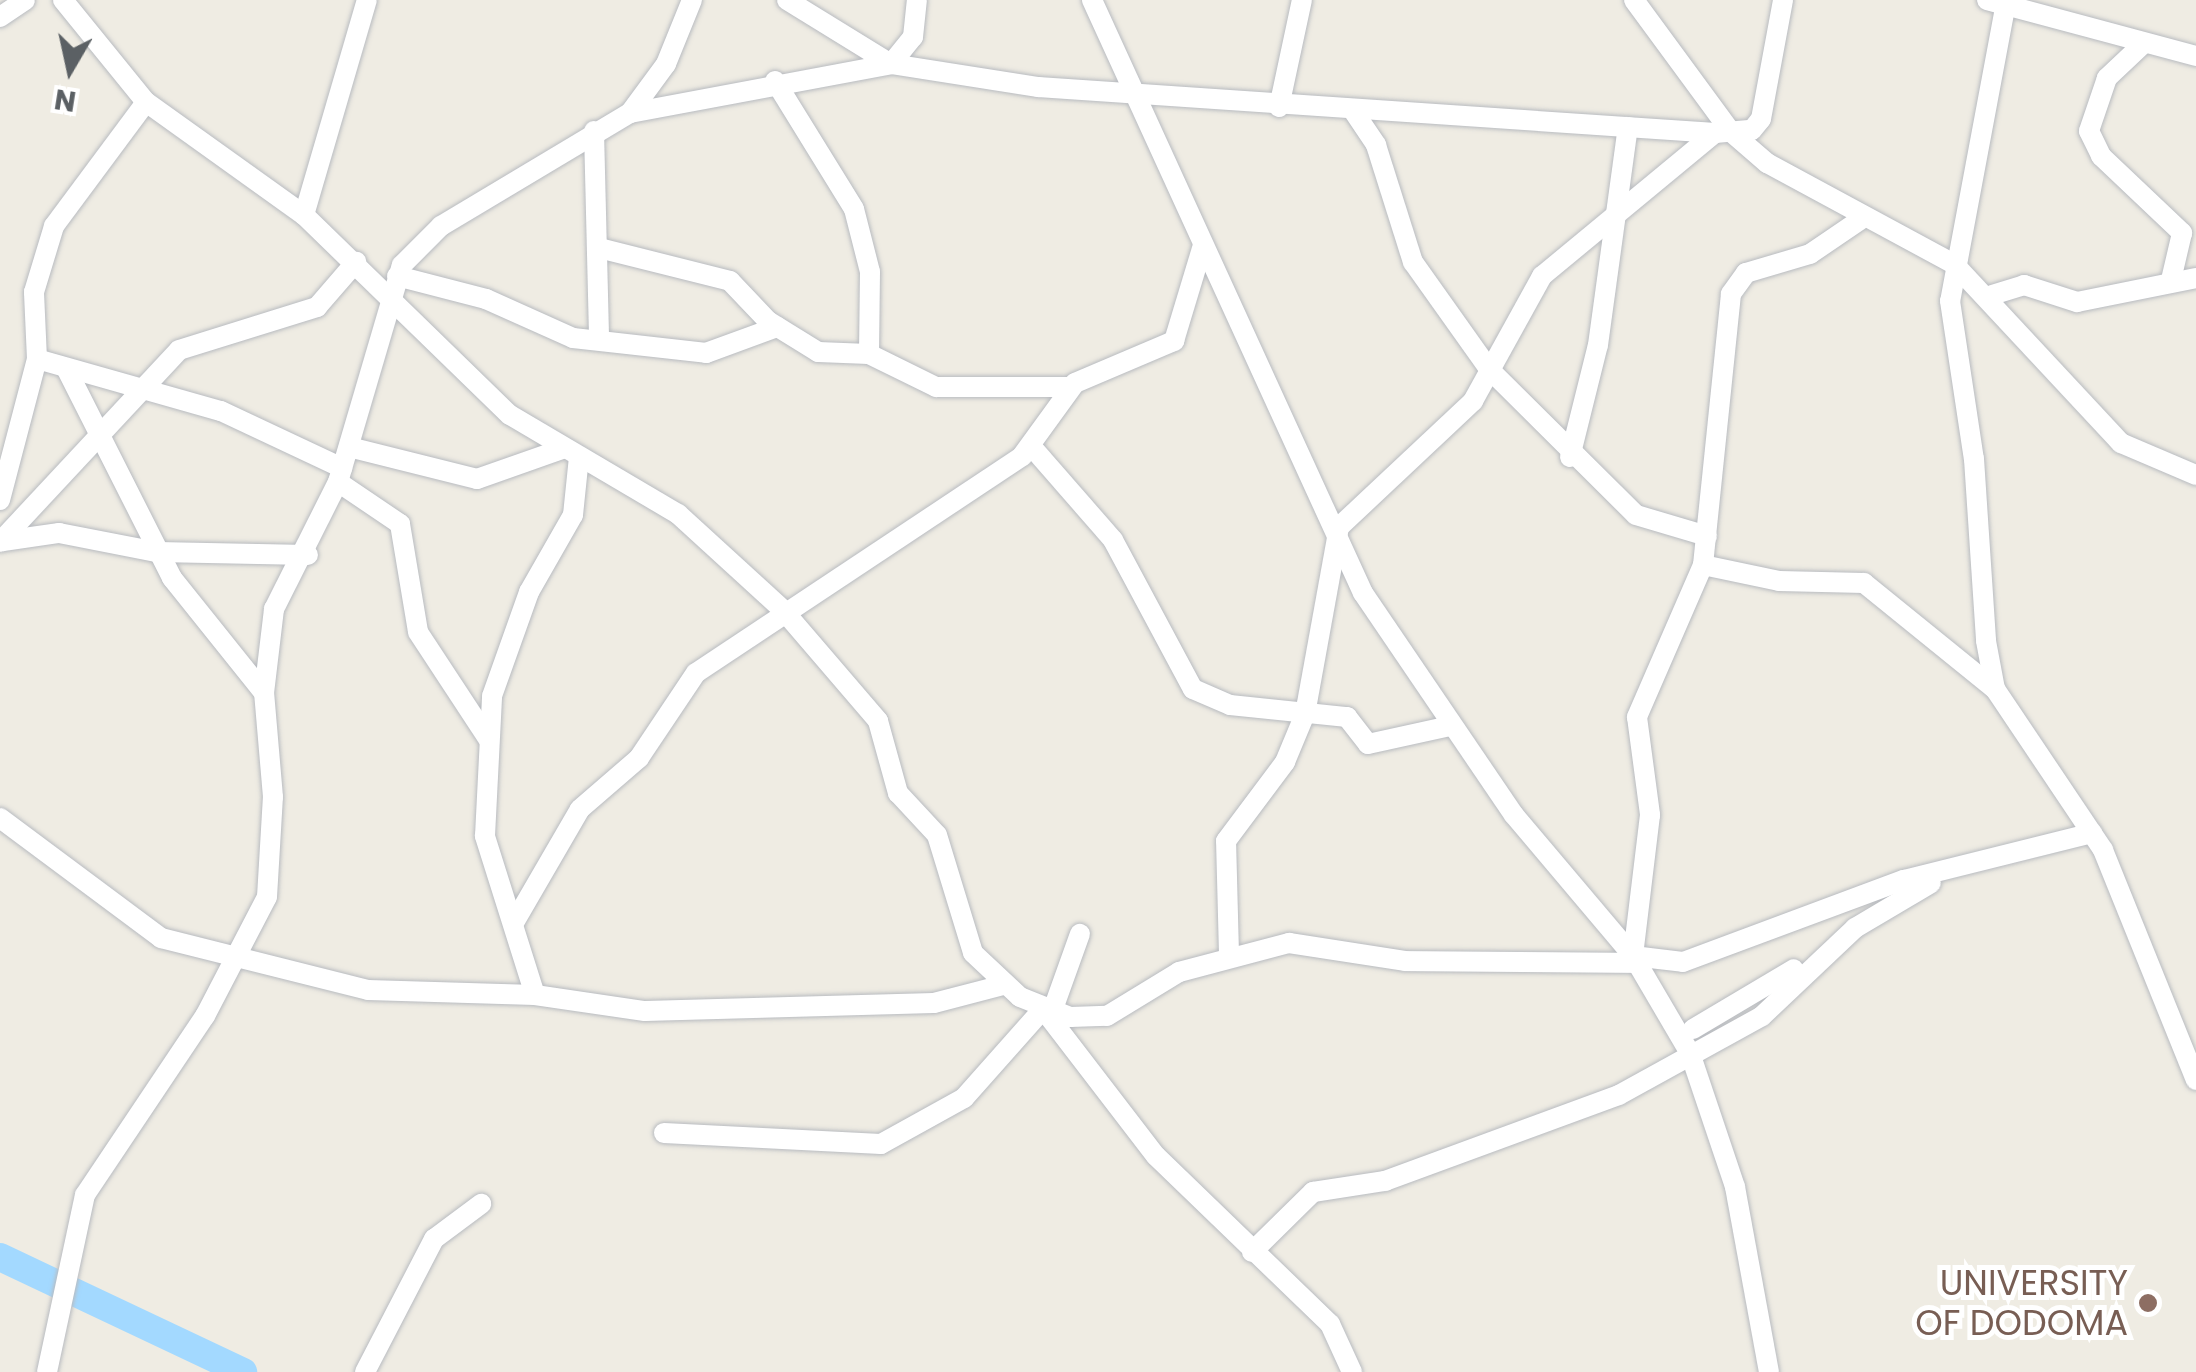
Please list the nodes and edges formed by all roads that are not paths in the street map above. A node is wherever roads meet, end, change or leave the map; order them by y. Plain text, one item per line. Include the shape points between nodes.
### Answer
1 (24, 0) edge
2 (63, 0) edge
3 (368, 0) edge
4 (692, 0) edge
5 (787, 0) edge
6 (917, 0) edge
7 (1092, 0) edge
8 (1302, 0) edge
9 (1634, 0) edge
10 (1783, 0) edge
11 (1996, 4) edge
12 (0, 17) edge
13 (2143, 44) junction
14 (2196, 56) edge
15 (890, 64) junction
16 (775, 81) junction
17 (1137, 100) junction
18 (146, 102) junction
19 (1279, 106) junction
20 (1354, 112) junction
21 (630, 113) junction
22 (1628, 127) junction
23 (594, 131) junction
24 (1723, 132) junction
25 (1620, 206) junction
26 (304, 215) junction
27 (1860, 220) junction
28 (1202, 248) junction
29 (603, 250) junction
30 (356, 262) junction
31 (1954, 264) junction
32 (2196, 278) edge
33 (2170, 280) junction
34 (394, 284) junction
35 (1992, 295) junction
36 (777, 327) junction
37 (599, 338) junction
38 (869, 354) junction
39 (37, 359) junction
40 (1489, 369) junction
41 (67, 370) junction
42 (1069, 387) junction
43 (134, 391) junction
44 (101, 425) junction
45 (349, 446) junction
46 (1032, 446) junction
47 (572, 453) junction
48 (1570, 456) junction
49 (2196, 474) edge
50 (340, 475) junction
51 (0, 500) edge
52 (1707, 536) junction
53 (0, 542) edge
54 (1336, 542) junction
55 (157, 552) junction
56 (308, 555) junction
57 (1703, 565) junction
58 (782, 610) junction
59 (1996, 688) junction
60 (264, 693) junction
61 (1304, 714) junction
62 (1450, 726) junction
63 (490, 740) junction
64 (0, 818) edge
65 (2097, 841) junction
66 (1875, 891) junction
67 (515, 920) junction
68 (1080, 934) dead end
69 (1229, 954) junction
70 (1634, 959) junction
71 (230, 963) junction
72 (1003, 985) junction
73 (534, 994) junction
74 (1047, 1010) junction
75 (1693, 1029) dead end
76 (1690, 1052) junction
77 (2196, 1080) edge
78 (664, 1133) dead end
79 (481, 1204) dead end
80 (1252, 1252) junction
81 (47, 1372) edge
82 (364, 1372) edge
83 (1352, 1372) edge
84 (1769, 1372) edge

1 - 12 street
2 - 18 street
3 - 26 street
4 - 21 street via 666,64
5 - 15 street
6 - 15 street via 913,38
7 - 17 street
8 - 19 street
9 - 24 street
10 - 24 street via 1761,120
11 - 13 street
11 - 31 street
13 - 14 street
13 - 33 street via 2101,88 2089,131 2101,156 2184,236
15 - 16 street
15 - 17 street
16 - 21 street
16 - 38 street via 854,209 870,272
17 - 19 street
17 - 28 street
18 - 26 street
18 - 39 street via 54,226 34,292
19 - 20 street
20 - 22 street
20 - 40 street via 1376,145 1413,262
21 - 23 street
22 - 24 street
22 - 25 street
23 - 29 street via 592,206
23 - 34 street via 525,184 442,226
24 - 25 street
24 - 27 street
25 - 40 street via 1537,282
25 - 48 street
26 - 30 street
27 - 31 street
27 - 52 street via 1734,286
28 - 42 street via 1174,341
28 - 54 street
29 - 36 street via 730,281
29 - 37 street
30 - 34 street
30 - 43 street via 317,307 203,337
31 - 35 street
31 - 59 street via 1950,324 1974,460
32 - 33 street
33 - 35 street via 2077,302 2024,285
34 - 37 street via 486,300 558,334
34 - 45 street
34 - 47 street via 510,415
35 - 49 street via 2049,376 2120,443
36 - 37 street via 706,353
36 - 38 street via 827,354
38 - 42 street via 951,390
39 - 41 street
39 - 51 street
40 - 48 street
40 - 54 street via 1451,427 1342,521
41 - 43 street
41 - 44 street
42 - 46 street
43 - 44 street
43 - 50 street via 221,411
44 - 53 street
44 - 55 street
45 - 47 street via 477,479
45 - 50 street
46 - 58 street
46 - 61 street via 1114,540 1193,689 1230,705
47 - 58 street via 678,514
47 - 63 street via 573,515 493,685
48 - 52 street via 1644,521
50 - 56 street
50 - 63 street via 400,524 418,632
52 - 57 street
53 - 55 street via 59,532
54 - 61 street
54 - 62 street
55 - 56 street
55 - 60 street
56 - 60 street via 274,609
57 - 59 street via 1779,581 1864,584
57 - 70 street via 1637,716 1650,815
58 - 67 street via 680,690 640,758 580,808
58 - 72 street via 878,720 898,793 937,835 973,953
59 - 65 street
60 - 71 street via 273,796 267,897
61 - 62 street via 1347,717 1374,745
61 - 69 street via 1280,770 1228,832
62 - 70 street
63 - 67 street via 485,836
64 - 71 street via 116,912
65 - 66 street
65 - 76 street via 2029,854 1901,897 1762,1016
65 - 77 street
66 - 70 street via 1683,962
66 - 75 street via 1778,984
67 - 73 street
68 - 74 street
69 - 70 street via 1306,943 1405,961
69 - 74 street via 1179,972 1107,1016
70 - 76 street
71 - 73 street via 413,996
71 - 81 street via 85,1195
72 - 73 street via 934,1003 645,1012
72 - 74 street
74 - 78 street via 964,1098 881,1144
74 - 80 street via 1156,1156
76 - 80 street via 1619,1095 1385,1182 1313,1192
76 - 84 street via 1735,1186
79 - 82 street via 434,1239
80 - 83 street via 1330,1324

